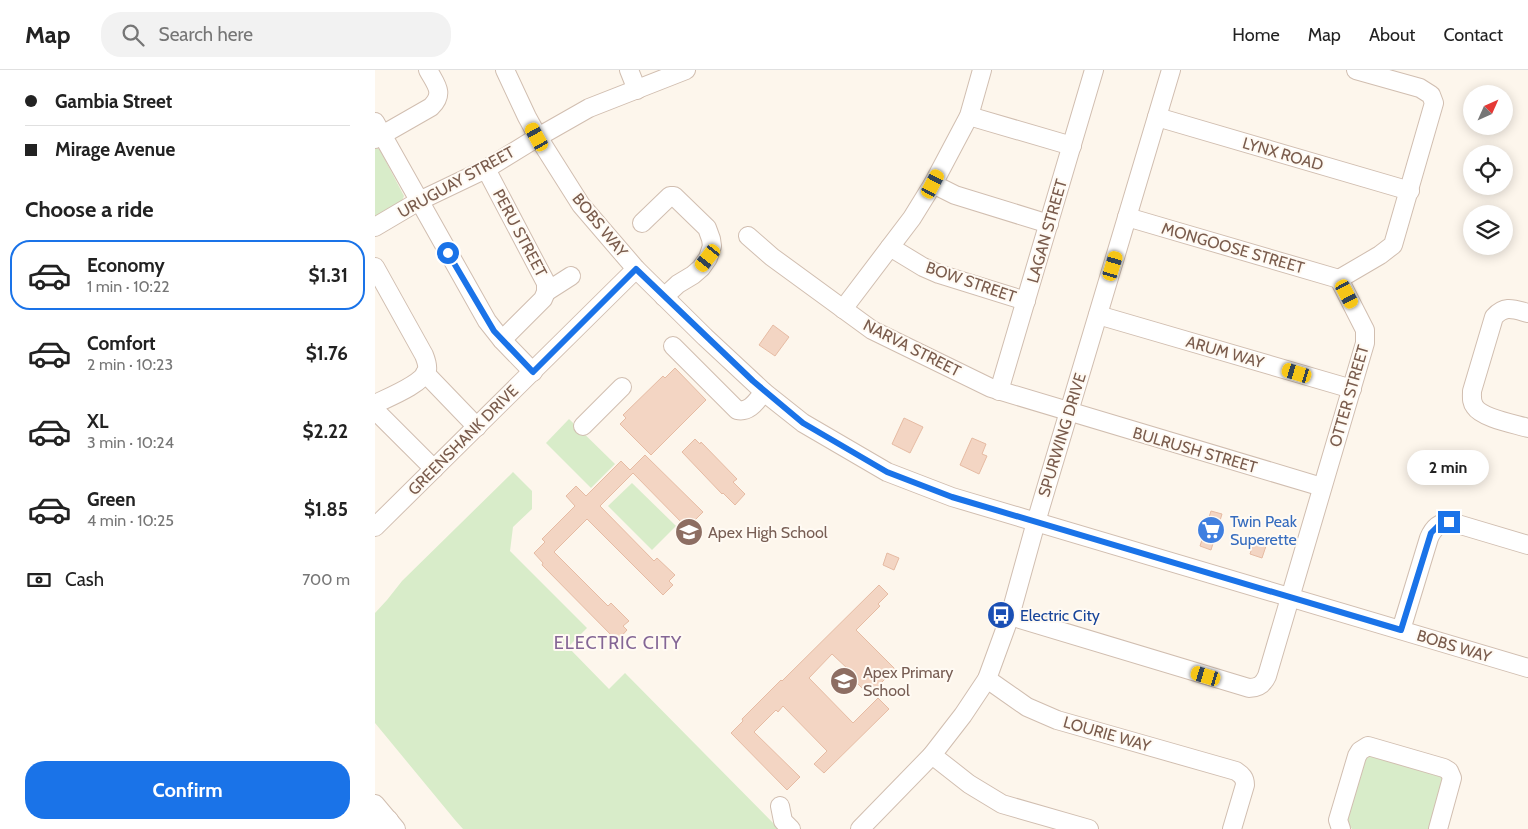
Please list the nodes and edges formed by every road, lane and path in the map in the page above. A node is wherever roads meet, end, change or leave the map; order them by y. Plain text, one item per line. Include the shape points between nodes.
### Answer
1 (427, 70) edge
2 (505, 70) edge
3 (629, 70) edge
4 (686, 70) edge
5 (982, 70) edge
6 (1094, 70) edge
7 (1171, 70) edge
8 (1356, 70) edge
9 (637, 90) junction
10 (969, 116) junction
11 (1157, 117) junction
12 (377, 132) edge
13 (537, 137) junction
14 (1072, 146) junction
15 (486, 169) junction
16 (933, 184) junction
17 (1409, 191) junction
18 (419, 201) junction
19 (1127, 216) junction
20 (642, 223) dead end
21 (1049, 224) junction
22 (375, 227) edge
23 (748, 236) dead end
24 (890, 247) junction
25 (375, 267) edge
26 (636, 269) junction
27 (571, 276) dead end
28 (1339, 279) junction
29 (546, 292) junction
30 (664, 296) junction
31 (1026, 301) junction
32 (843, 309) junction
33 (1528, 313) edge
34 (1098, 315) junction
35 (502, 340) junction
36 (673, 346) dead end
37 (533, 372) junction
38 (425, 373) junction
39 (621, 387) dead end
40 (1352, 388) junction
41 (999, 391) junction
42 (764, 392) junction
43 (375, 404) edge
44 (375, 410) edge
45 (1069, 412) junction
46 (583, 426) dead end
47 (477, 427) junction
48 (1528, 428) edge
49 (434, 469) junction
50 (1322, 488) junction
51 (1036, 522) junction
52 (375, 527) edge
53 (1528, 545) edge
54 (1290, 597) junction
55 (1009, 616) junction
56 (1401, 630) junction
57 (1528, 668) edge
58 (987, 679) junction
59 (932, 755) junction
60 (375, 804) edge
61 (780, 806) dead end
62 (387, 826) edge
63 (791, 829) edge
64 (861, 829) edge
65 (1089, 829) edge
66 (1232, 829) edge
67 (1341, 829) edge
68 (1438, 829) edge

1 - 12 street via 439,93 437,101 431,107
2 - 13 street, BOBS WAY
3 - 9 street
4 - 9 street, URUGUAY STREET
5 - 10 street
6 - 14 street, LAGAN STREET
7 - 11 street, SPURWING DRIVE
8 - 17 street via 1420,88 1431,96 1433,108
9 - 13 street, URUGUAY STREET via 589,108
10 - 14 street
10 - 16 street
11 - 17 street, LYNX ROAD
11 - 19 street, SPURWING DRIVE
12 - 18 street
13 - 15 street, URUGUAY STREET
13 - 26 street, BOBS WAY via 581,205
14 - 21 street, LAGAN STREET
15 - 18 street, URUGUAY STREET
15 - 29 street, PERU STREET via 547,283
16 - 21 street via 955,195
16 - 24 street
17 - 28 street via 1393,245
18 - 22 street, URUGUAY STREET
18 - 35 street via 487,321
19 - 28 street, MONGOOSE STREET
19 - 34 street, SPURWING DRIVE
20 - 30 street via 670,196 674,196 707,228 711,239 708,258 701,268
21 - 31 street, LAGAN STREET
23 - 32 street, NARVA STREET
24 - 31 street, BOW STREET via 939,274
24 - 32 street
25 - 38 street via 424,355 427,363
26 - 30 street, BOBS WAY
26 - 37 street, GREENSHANK DRIVE
27 - 29 street
28 - 40 street, OTTER STREET via 1366,335
29 - 35 street, PERU STREET via 543,299
30 - 42 street, BOBS WAY
31 - 41 street, LAGAN STREET
32 - 41 street, NARVA STREET via 872,330
33 - 48 street via 1507,308 1494,317 1471,400 1484,414
34 - 40 street, ARUM WAY
34 - 45 street, SPURWING DRIVE
35 - 37 street
36 - 42 street via 731,412 746,410
37 - 47 street, GREENSHANK DRIVE
38 - 43 street via 423,378
38 - 47 street
39 - 46 street
40 - 50 street, OTTER STREET
41 - 45 street, NARVA STREET
42 - 51 street, BOBS WAY via 803,423 887,472 952,497
44 - 49 street
45 - 50 street, BULRUSH STREET
45 - 51 street, SPURWING DRIVE
47 - 49 street, GREENSHANK DRIVE
49 - 52 street, GREENSHANK DRIVE
50 - 54 street, OTTER STREET
51 - 54 street, BOBS WAY
51 - 55 street, SPURWING DRIVE
53 - 56 street via 1449,522 1434,528
54 - 55 street, OTTER STREET via 1267,676 1263,684 1254,688
54 - 56 street, BOBS WAY
55 - 58 street, SPURWING DRIVE
56 - 57 street, BOBS WAY
58 - 59 street, SPURWING DRIVE
58 - 66 street, LOURIE WAY via 1027,707 1057,720 1236,771 1243,776 1245,785
59 - 64 street, SPURWING DRIVE
59 - 65 street via 969,784 1002,804
60 - 62 street
61 - 63 street via 783,821
67 - 68 street via 1338,820 1357,756 1368,746 1449,771 1452,778

